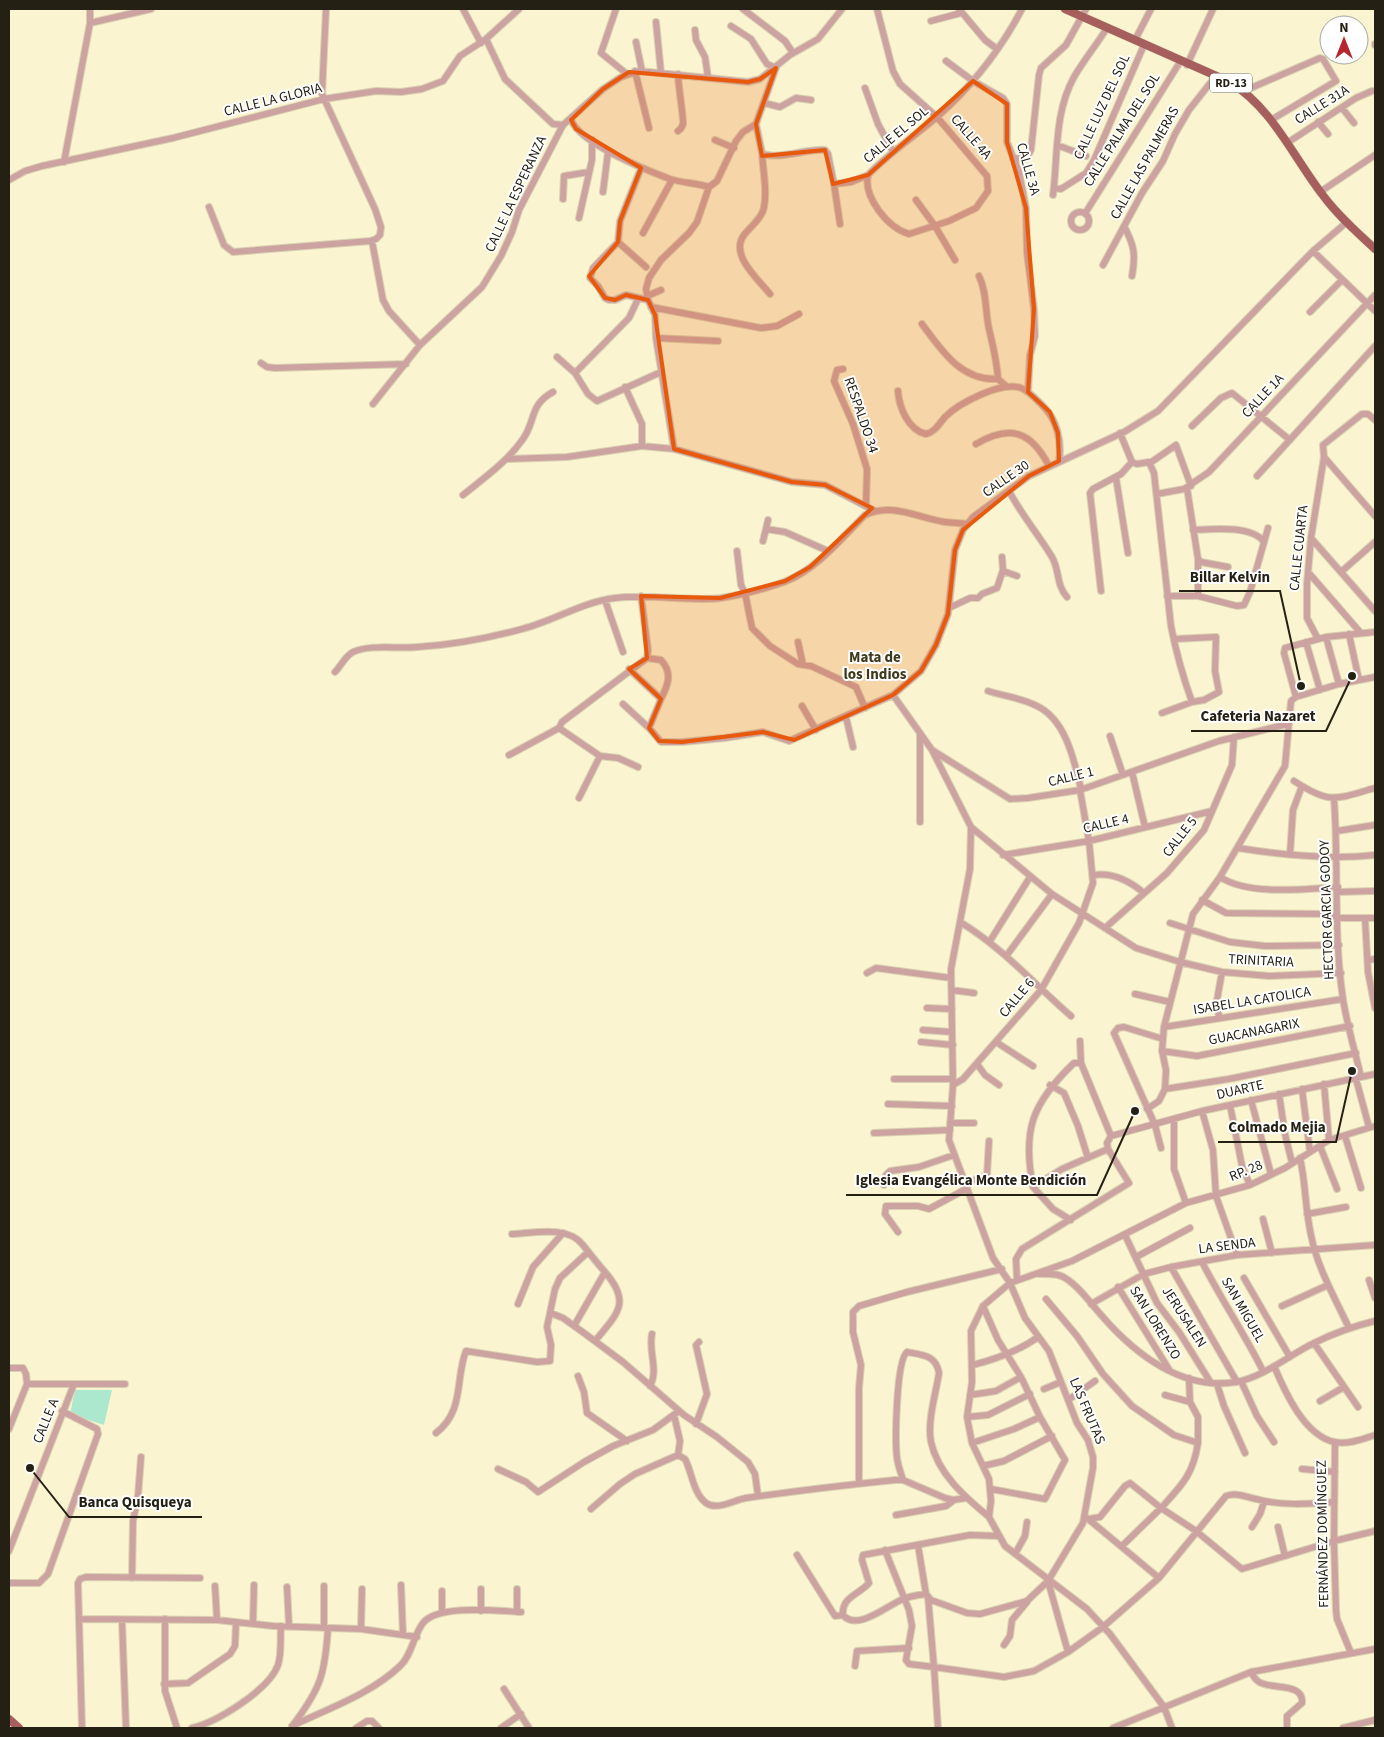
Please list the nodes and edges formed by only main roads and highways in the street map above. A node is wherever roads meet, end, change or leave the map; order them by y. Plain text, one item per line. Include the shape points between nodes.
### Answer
1 (1065, 9) edge
2 (1375, 249) edge
3 (9, 1719) edge
4 (19, 1728) edge

1 - 2 main road, RD-13 via 1244,91 1271,120 1320,192
3 - 4 main road

